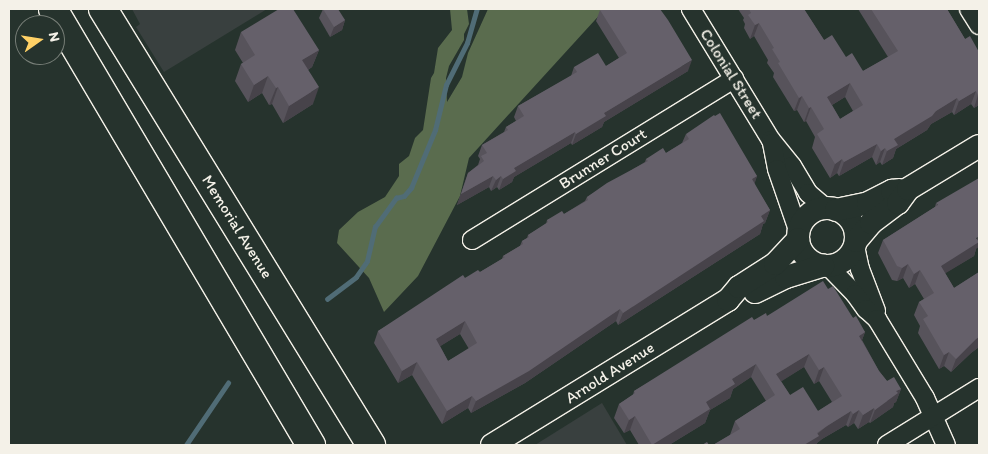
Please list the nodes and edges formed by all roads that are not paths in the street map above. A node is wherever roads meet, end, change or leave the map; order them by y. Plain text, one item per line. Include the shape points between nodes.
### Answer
1 (53, 9) edge
2 (103, 9) edge
3 (691, 9) edge
4 (970, 9) edge
5 (979, 25) edge
6 (734, 79) junction
7 (772, 140) junction
8 (979, 146) edge
9 (908, 190) junction
10 (831, 209) junction
11 (799, 236) junction
12 (472, 240) dead end
13 (855, 244) junction
14 (826, 266) junction
15 (728, 300) junction
16 (877, 319) junction
17 (979, 388) edge
18 (934, 416) junction
19 (311, 445) edge
20 (371, 445) edge
21 (492, 445) edge
22 (886, 445) edge
23 (946, 445) edge

1 - 19 main road
2 - 20 main road, Memorial Avenue
3 - 6 street, Colonial Street
4 - 5 street
6 - 7 street, Colonial Street
6 - 12 street, Brunner Court
7 - 10 street, Colonial Street via 808,193
7 - 11 street, Colonial Street via 777,169
8 - 9 street
9 - 10 street via 892,191 868,203
9 - 13 street via 898,203 871,223
10 - 11 street via 808,216
10 - 13 street via 845,214 852,222
11 - 14 street via 800,248 806,257
11 - 15 street, Arnold Avenue via 774,264 739,287
13 - 14 street via 847,259
13 - 16 street
14 - 15 street, Arnold Avenue via 786,277 745,297
14 - 16 street
15 - 21 street, Arnold Avenue
16 - 18 street
17 - 18 street
18 - 22 street
18 - 23 street

